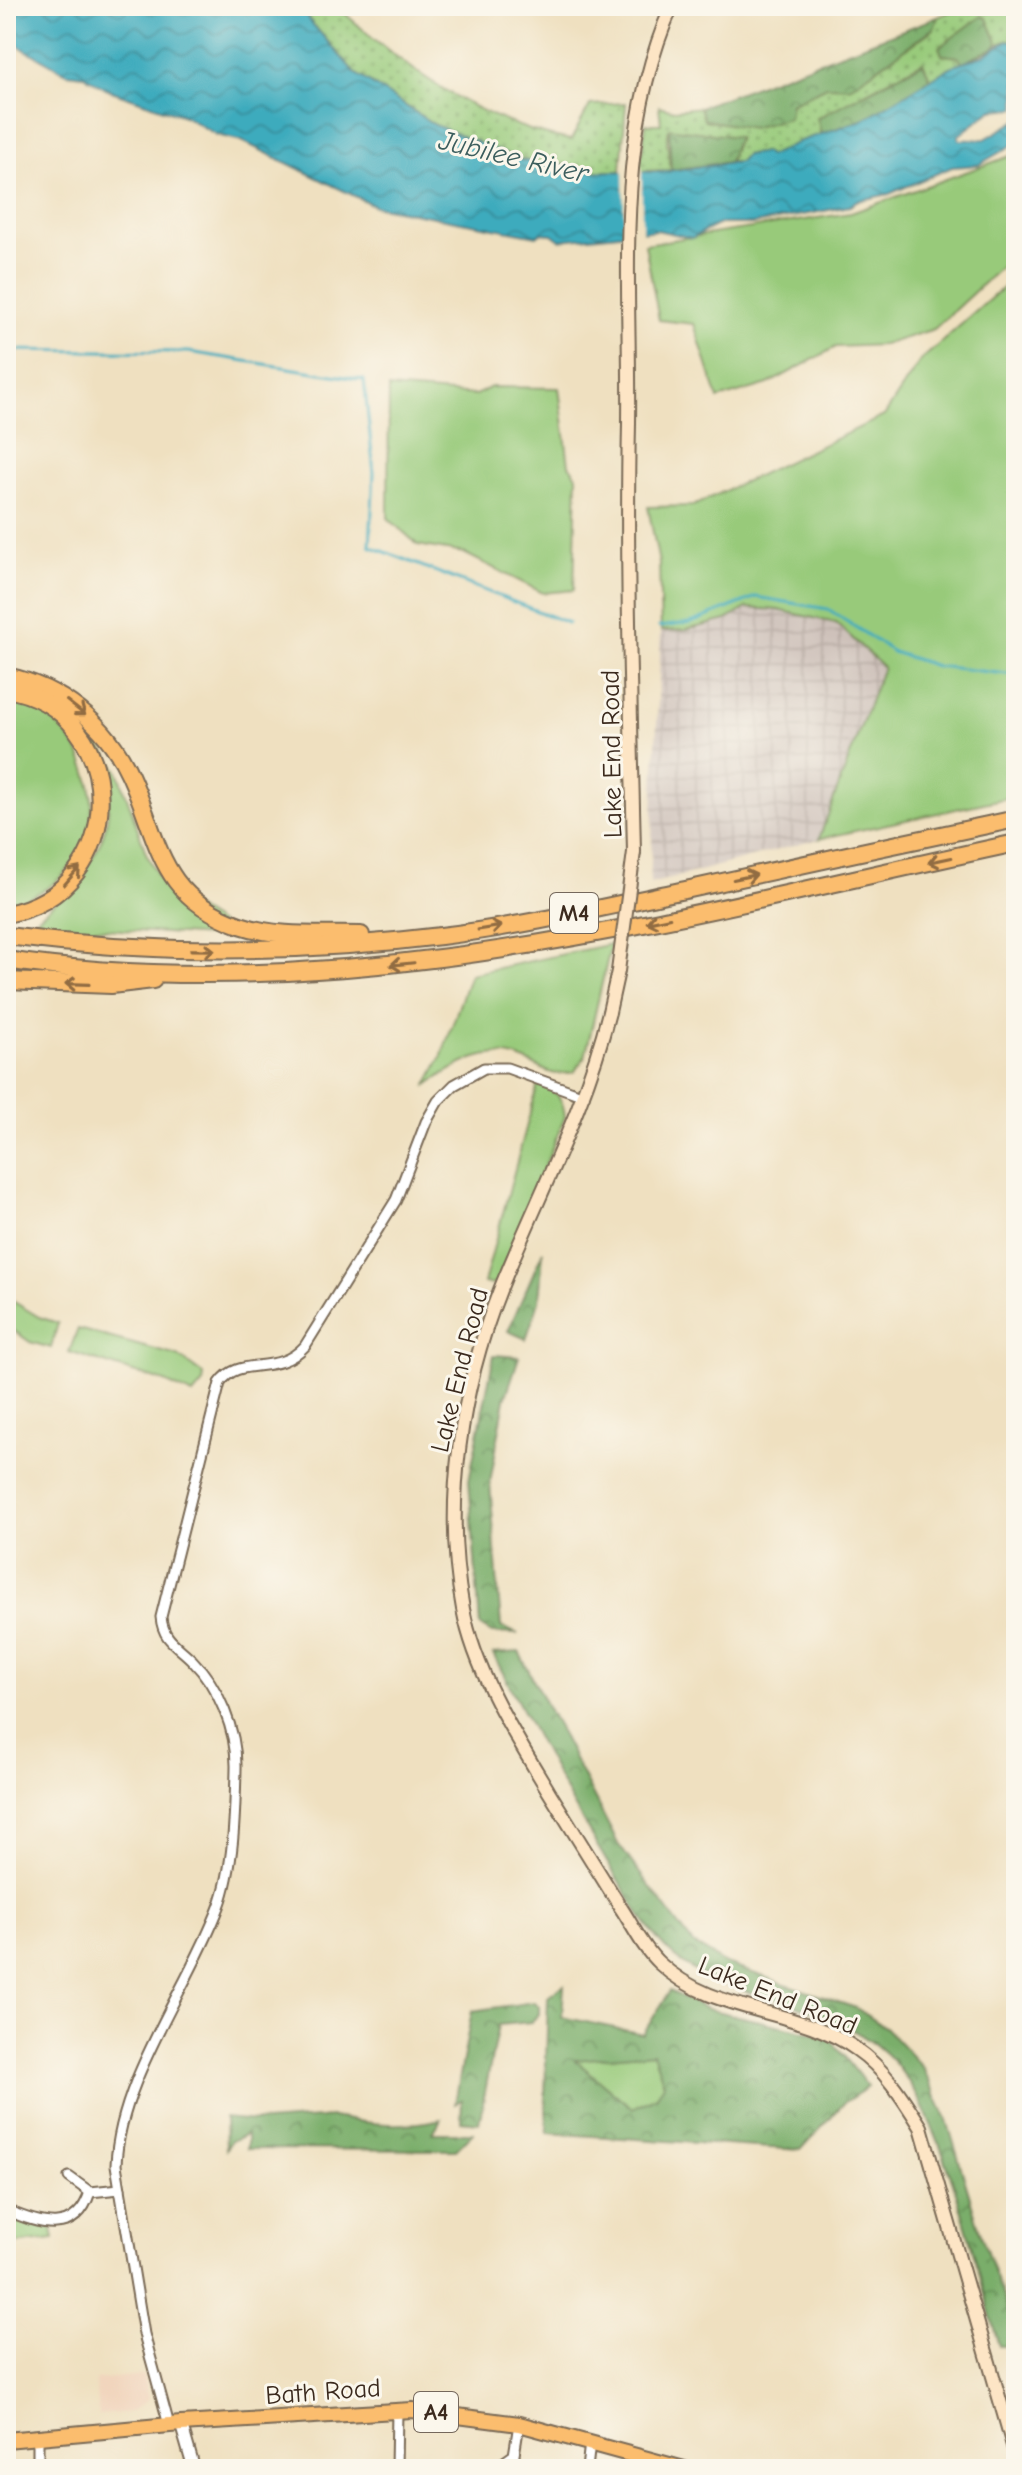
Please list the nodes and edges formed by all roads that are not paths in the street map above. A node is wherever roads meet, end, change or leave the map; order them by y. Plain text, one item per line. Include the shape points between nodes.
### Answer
1 (672, 6) edge
2 (6, 676) edge
3 (6, 689) edge
4 (1016, 819) edge
5 (1016, 843) edge
6 (6, 914) edge
7 (6, 936) edge
8 (444, 936) junction
9 (6, 960) edge
10 (210, 974) junction
11 (6, 981) edge
12 (584, 1096) junction
13 (69, 2177) dead end
14 (120, 2189) junction
15 (90, 2192) junction
16 (6, 2210) edge
17 (397, 2410) junction
18 (519, 2424) junction
19 (175, 2425) junction
20 (38, 2438) junction
21 (6, 2440) edge
22 (590, 2442) junction
23 (1016, 2456) edge
24 (38, 2469) edge
25 (194, 2469) edge
26 (396, 2469) edge
27 (500, 2469) edge
28 (587, 2469) edge
29 (683, 2469) edge

1 - 12 main road, Lake End Road, bridge via 649,64 630,161 626,468 634,852 618,971
2 -> 8 highway, M4 via 55,693 106,736 129,772 165,866 214,913 274,933
6 -> 3 highway via 41,903 74,876 95,838 101,799 94,763 73,726 42,701
8 -> 4 highway, M4
5 -> 10 highway, M4 via 479,955 317,971
7 -> 8 highway, M4 via 125,948 217,950
9 - 10 highway, M4
10 -> 11 highway, M4 via 111,985
12 - 14 street via 507,1068 484,1068 454,1085 426,1122 396,1200 305,1346 287,1363 240,1369 220,1383 161,1617 169,1640 207,1679 231,1724 236,1768 229,1853 220,1905 127,2104 117,2140
12 - 23 main road, Lake End Road via 499,1292 459,1442 458,1571 473,1644 542,1781 657,1961 711,1996 809,2025 847,2043 881,2070 902,2096 921,2127
13 - 15 street
14 - 15 street
14 - 19 street via 144,2334
15 - 16 street via 85,2208 67,2221 41,2225
17 - 18 main road, Bath Road / A4
17 - 19 main road, Bath Road / A4
17 - 26 street
18 - 22 main road, Bath Road / A4
18 - 27 street via 514,2455
19 - 20 main road, Bath Road / A4
19 - 25 street
20 - 21 main road, Bath Road / A4
20 - 24 street
22 - 28 street
22 - 29 main road, Bath Road / A4

